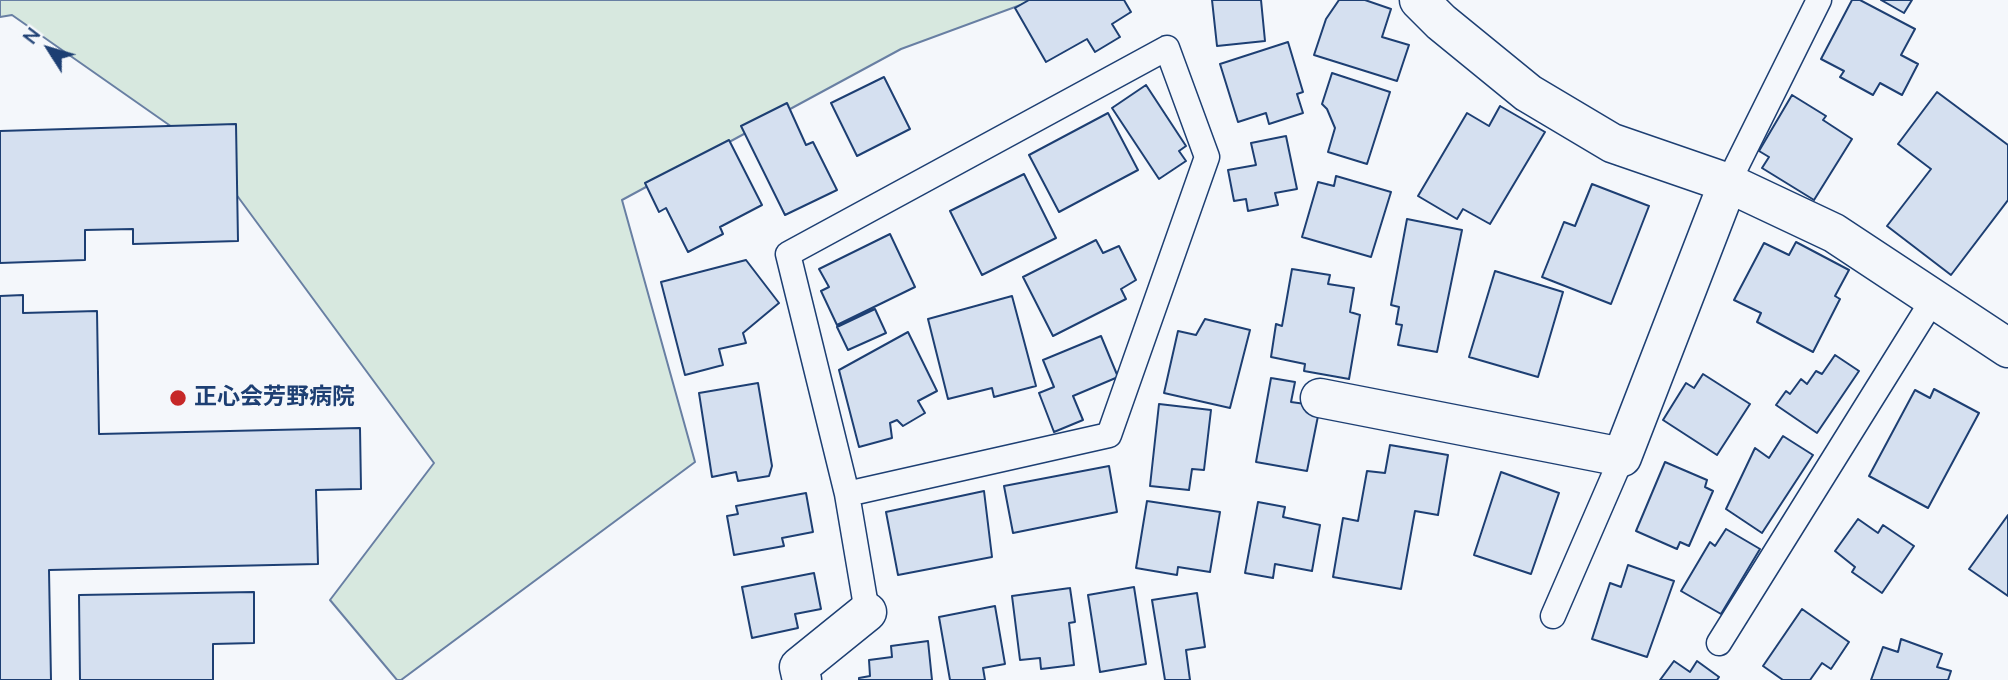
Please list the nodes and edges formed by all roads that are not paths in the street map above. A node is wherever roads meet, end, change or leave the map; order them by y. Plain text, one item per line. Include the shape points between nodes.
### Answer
1 (1419, 0) edge
2 (1819, 0) edge
3 (1728, 183) junction
4 (1934, 298) junction
5 (2008, 348) edge
6 (1320, 398) dead end
7 (1622, 457) junction
8 (847, 494) junction
9 (867, 612) joint
10 (1553, 616) dead end
11 (1719, 643) dead end
12 (802, 680) edge

1 - 3 street via 1528,93 1612,143
2 - 3 lane
3 - 4 street via 1834,233
3 - 7 street
4 - 5 street
4 - 11 lane
6 - 7 street
7 - 10 lane
8 - 8 lane via 788,254 1167,48 1207,157 1109,435
8 - 9 lane
9 - 12 street via 799,667

